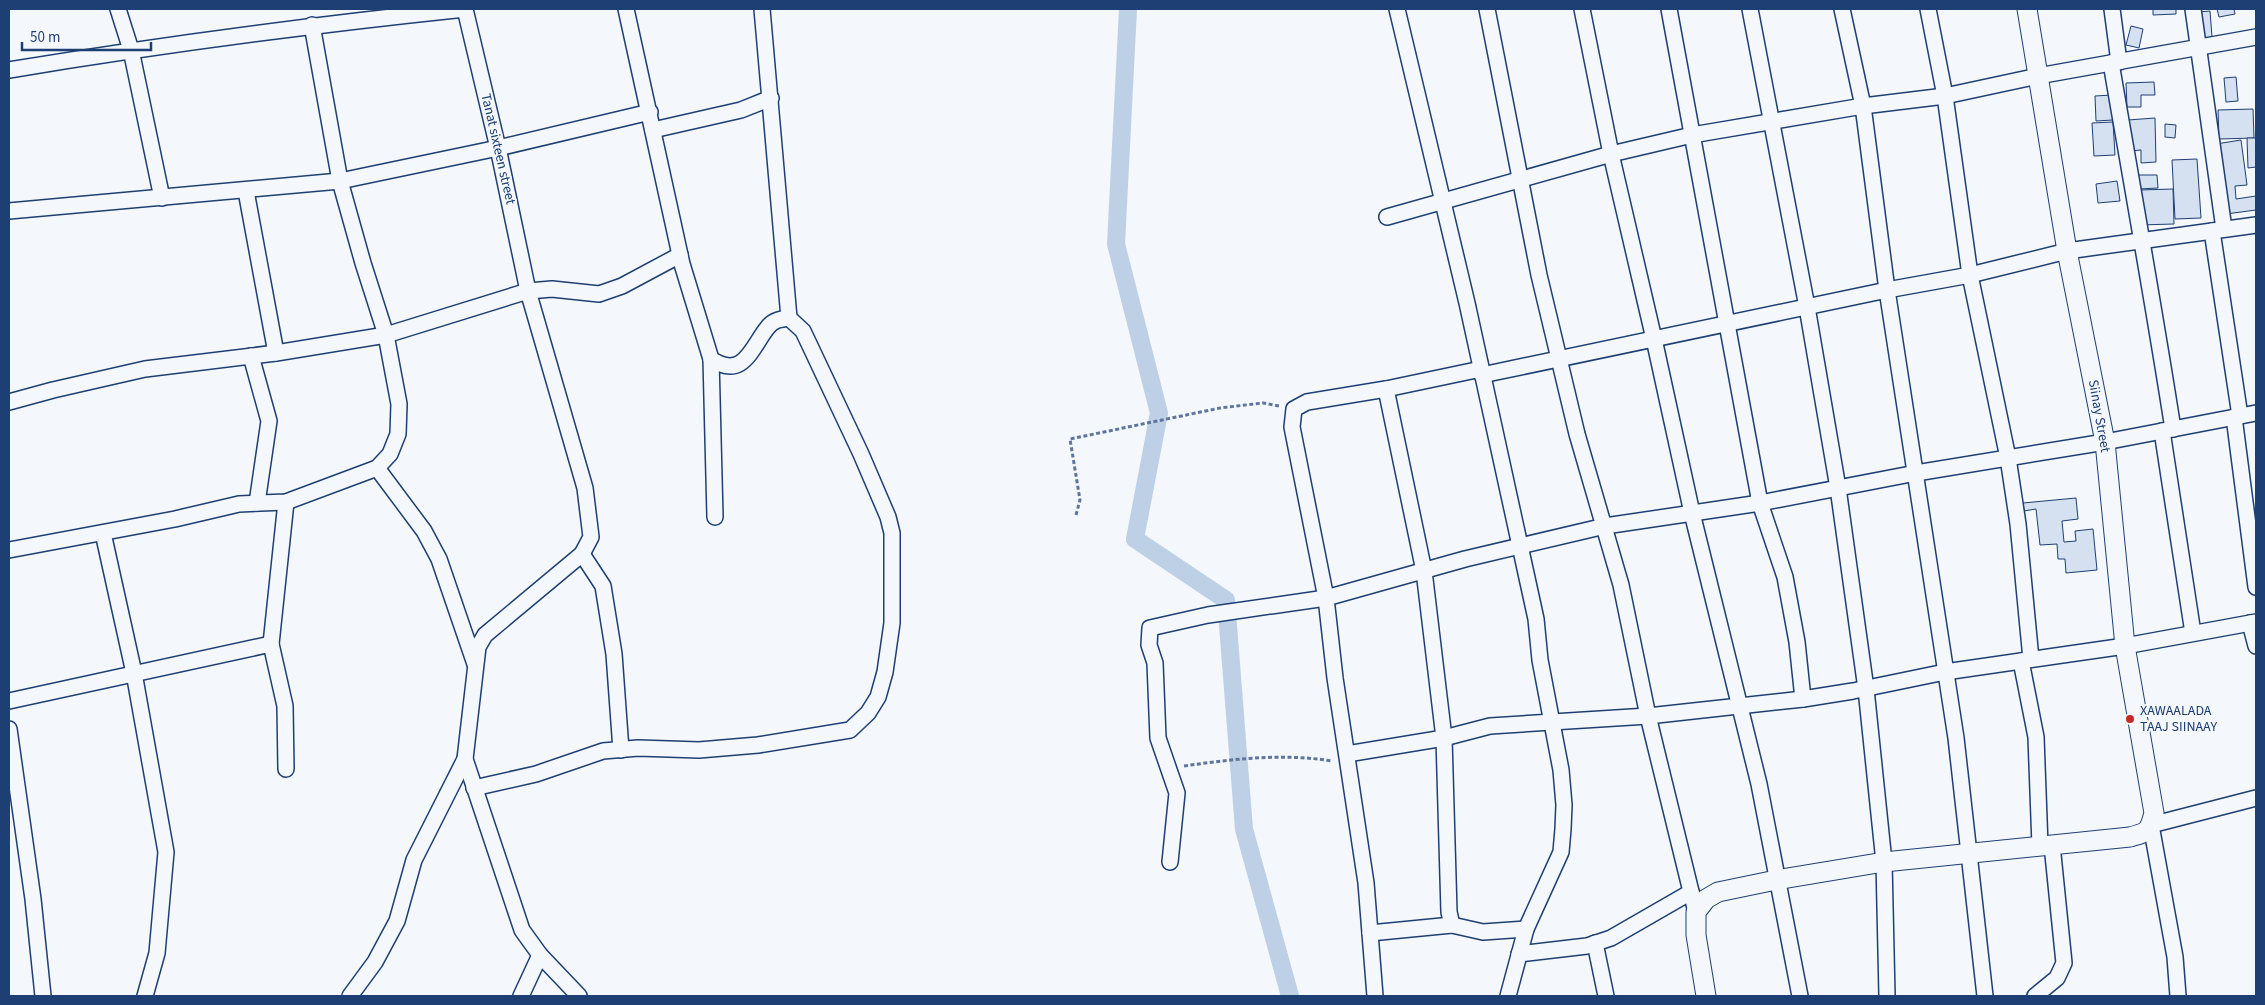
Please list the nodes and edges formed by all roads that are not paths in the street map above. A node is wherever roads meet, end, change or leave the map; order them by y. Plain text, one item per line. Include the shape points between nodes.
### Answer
1 (118, 9) edge
2 (465, 9) edge
3 (626, 9) edge
4 (762, 9) edge
5 (1397, 9) edge
6 (1487, 9) edge
7 (1582, 9) edge
8 (1669, 9) edge
9 (1750, 9) edge
10 (1842, 9) edge
11 (1928, 9) edge
12 (2027, 9) edge
13 (2112, 9) edge
14 (2193, 9) edge
15 (312, 25) junction
16 (2256, 37) edge
17 (2197, 48) junction
18 (130, 50) junction
19 (2115, 62) junction
20 (9, 70) edge
21 (2038, 76) junction
22 (1946, 96) junction
23 (771, 98) junction
24 (1863, 106) junction
25 (650, 112) junction
26 (1772, 121) junction
27 (653, 130) junction
28 (1692, 135) junction
29 (498, 148) junction
30 (1611, 154) junction
31 (1520, 180) junction
32 (340, 181) junction
33 (246, 191) junction
34 (162, 198) junction
35 (1442, 200) junction
36 (9, 211) edge
37 (1387, 217) dead end
38 (2256, 225) edge
39 (2218, 230) junction
40 (2141, 240) junction
41 (2066, 251) junction
42 (680, 255) junction
43 (1970, 276) junction
44 (1887, 290) junction
45 (528, 291) junction
46 (1807, 307) junction
47 (789, 318) junction
48 (1727, 325) junction
49 (386, 335) junction
50 (1654, 339) junction
51 (276, 353) junction
52 (251, 356) junction
53 (1559, 358) junction
54 (711, 359) junction
55 (1482, 372) junction
56 (1386, 389) junction
57 (9, 402) edge
58 (2256, 413) edge
59 (2237, 417) junction
60 (2168, 430) junction
61 (2105, 442) junction
62 (2008, 458) junction
63 (377, 468) junction
64 (1916, 473) junction
65 (1838, 488) junction
66 (286, 502) junction
67 (257, 503) junction
68 (1760, 503) junction
69 (1692, 513) junction
70 (715, 516) dead end
71 (1605, 526) junction
72 (103, 533) junction
73 (1520, 547) junction
74 (9, 550) edge
75 (582, 554) junction
76 (1424, 571) junction
77 (2256, 587) edge
78 (1326, 598) junction
79 (2253, 622) edge
80 (2193, 633) junction
81 (271, 644) junction
82 (2125, 646) junction
83 (2256, 646) edge
84 (2026, 660) junction
85 (476, 667) junction
86 (1945, 672) junction
87 (134, 673) junction
88 (1866, 689) junction
89 (1803, 699) junction
90 (9, 701) edge
91 (1739, 707) junction
92 (1648, 716) junction
93 (1552, 721) junction
94 (9, 729) edge
95 (1444, 738) junction
96 (621, 750) junction
97 (1347, 758) junction
98 (465, 759) junction
99 (286, 769) dead end
100 (474, 788) junction
101 (2256, 798) edge
102 (2151, 825) junction
103 (2046, 845) junction
104 (1971, 853) junction
105 (1170, 862) dead end
106 (1884, 862) junction
107 (1776, 880) junction
108 (1691, 892) junction
109 (1696, 912) junction
110 (1452, 925) junction
111 (1526, 929) junction
112 (1370, 932) junction
113 (1595, 943) junction
114 (1519, 954) junction
115 (540, 955) junction
116 (43, 996) edge
117 (145, 996) edge
118 (350, 996) edge
119 (521, 996) edge
120 (579, 996) edge
121 (1374, 996) edge
122 (1508, 996) edge
123 (1606, 996) edge
124 (1706, 996) edge
125 (1800, 996) edge
126 (1887, 996) edge
127 (1985, 996) edge
128 (2035, 996) edge
129 (2178, 996) edge

1 - 18 street
2 - 15 street
2 - 29 street, Tanat sixteen street
3 - 25 street
4 - 23 street
5 - 35 street
6 - 31 street
7 - 30 street
8 - 28 street
9 - 26 street
10 - 24 street
11 - 22 street
12 - 21 street, Siinay Street
13 - 19 street
14 - 17 street
15 - 18 street
15 - 32 street
16 - 17 street
17 - 19 street
17 - 39 street
18 - 20 street
18 - 34 street
19 - 21 street
19 - 40 street
21 - 22 street
21 - 41 street, Siinay Street
22 - 24 street
22 - 43 street
23 - 27 street via 741,110
23 - 47 street
24 - 26 street
24 - 44 street
25 - 27 street
25 - 29 street
26 - 28 street
26 - 46 street
27 - 42 street
28 - 30 street
28 - 48 street
29 - 32 street
29 - 45 street, Tanat sixteen street
30 - 31 street
30 - 50 street
31 - 35 street
31 - 53 street
32 - 33 street
32 - 49 street
33 - 34 street
33 - 51 street
34 - 36 street
35 - 37 street
35 - 55 street
38 - 39 street
39 - 40 street
39 - 59 street
40 - 41 street
40 - 60 street via 2154,303
41 - 43 street
41 - 61 street, Siinay Street
42 - 45 street via 600,294 552,289
42 - 54 street
43 - 44 street
43 - 62 street
44 - 46 street
44 - 64 street
45 - 49 street
45 - 75 street, Tanat sixteen street via 585,488 591,537
46 - 48 street
46 - 65 street
47 - 54 street via 779,319 769,326 745,361 728,366
47 - 96 street via 803,331 861,454 892,533 892,623 878,697 868,713 850,730 699,750
48 - 50 street
48 - 68 street
49 - 51 street
49 - 63 street via 399,404 398,434 390,454
50 - 53 street
50 - 69 street
51 - 52 street
52 - 57 street via 145,369
52 - 67 street via 269,420
53 - 55 street
53 - 71 street via 1577,434
54 - 70 street
55 - 56 street
55 - 73 street
56 - 76 street
56 - 78 street via 1307,402 1294,409 1292,427
58 - 59 street
59 - 60 street
59 - 77 street
60 - 61 street
60 - 80 street
61 - 62 street
61 - 82 street, Siinay Street
62 - 64 street
62 - 84 street via 2018,524
63 - 66 street
63 - 85 street via 424,531 439,559
64 - 65 street
64 - 86 street
65 - 68 street
65 - 88 street
66 - 67 street
66 - 81 street
67 - 72 street
68 - 69 street
68 - 89 street via 1785,577
69 - 71 street
69 - 91 street
71 - 73 street
71 - 92 street via 1621,585
72 - 74 street
72 - 87 street
73 - 76 street
73 - 93 street via 1536,619
75 - 85 street via 485,635 478,647
75 - 96 street via 603,586 614,654
76 - 78 street
76 - 95 street
78 - 97 street
78 - 105 street via 1260,606 1150,628 1158,738 1177,793
79 - 80 street
79 - 83 street
80 - 82 street
81 - 87 street
81 - 99 street via 285,706
82 - 84 street
82 - 102 street, Siinay Street via 2150,782 2154,813
84 - 86 street
84 - 103 street
85 - 98 street
86 - 88 street
86 - 104 street
87 - 90 street
87 - 117 street via 166,852 156,953
88 - 89 street
88 - 106 street
89 - 91 street
91 - 92 street
91 - 107 street
92 - 93 street
92 - 108 street
93 - 95 street via 1490,726
93 - 111 street via 1563,788 1561,852
94 - 116 street
95 - 97 street
95 - 110 street
96 - 100 street via 603,751 536,774
97 - 112 street
98 - 100 street
98 - 118 street via 414,860 397,920 375,962
100 - 115 street via 522,930
101 - 102 street
102 - 103 street via 2146,832 2130,837
102 - 129 street via 2175,957
103 - 104 street
103 - 128 street via 2064,963 2057,978
104 - 106 street
104 - 127 street
106 - 107 street
106 - 126 street
107 - 109 street via 1718,892 1706,899
107 - 125 street
108 - 109 street
108 - 113 street via 1611,938
109 - 124 street via 1696,935
110 - 111 street via 1483,932
110 - 112 street
111 - 114 street
112 - 121 street
113 - 114 street
113 - 123 street
114 - 122 street
115 - 119 street
115 - 120 street

